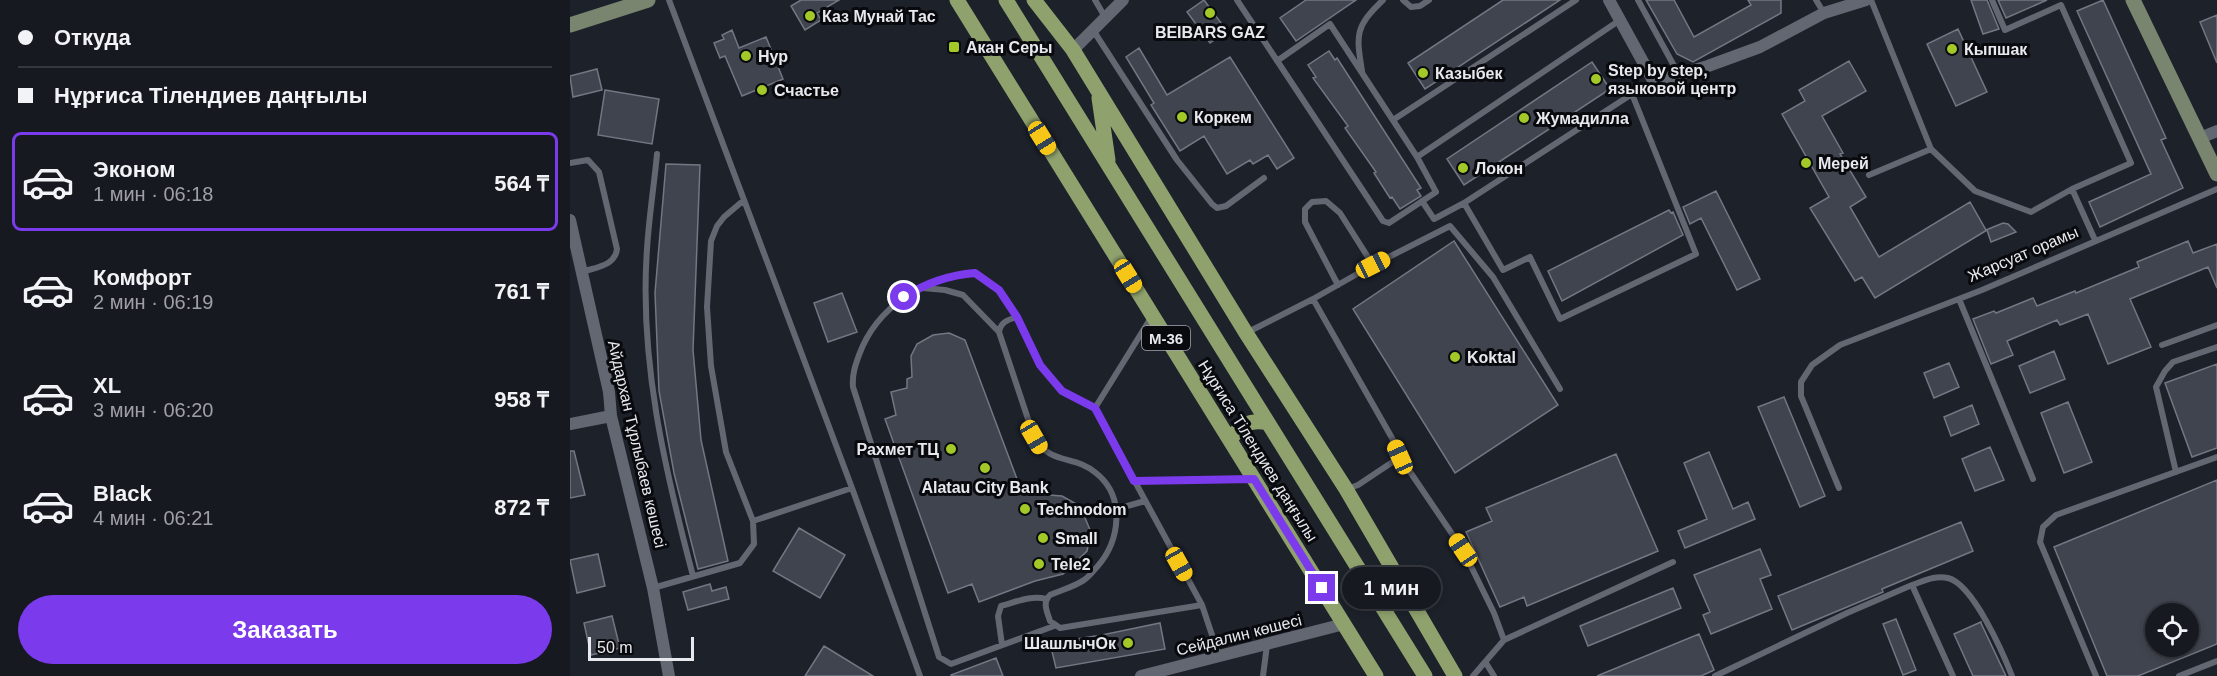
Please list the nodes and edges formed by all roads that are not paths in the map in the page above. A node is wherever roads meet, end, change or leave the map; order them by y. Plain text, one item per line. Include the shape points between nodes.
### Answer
1 (648, 0) edge
2 (669, 0) edge
3 (957, 0) edge
4 (1006, 0) edge
5 (1034, 0) edge
6 (1095, 0) edge
7 (1124, 0) edge
8 (1237, 0) edge
9 (1383, 0) edge
10 (1403, 0) edge
11 (1429, 0) edge
12 (1576, 0) edge
13 (1609, 0) edge
14 (1638, 0) edge
15 (1816, 0) edge
16 (1866, 0) edge
17 (1871, 0) edge
18 (1992, 0) edge
19 (2133, 0) edge
20 (1824, 13) junction
21 (1106, 17) junction
22 (1620, 20) junction
23 (570, 25) edge
24 (1093, 30) junction
25 (1072, 50) junction
26 (1277, 62) junction
27 (1363, 75) junction
28 (1679, 75) junction
29 (1654, 82) junction
30 (1098, 91) junction
31 (1632, 94) junction
32 (1393, 120) junction
33 (2217, 131) edge
34 (2200, 138) junction
35 (1931, 148) junction
36 (657, 154) dead end
37 (1417, 157) junction
38 (570, 163) edge
39 (1109, 166) junction
40 (2217, 174) edge
41 (1869, 175) dead end
42 (1264, 178) dead end
43 (2072, 189) junction
44 (2217, 189) edge
45 (744, 200) junction
46 (1422, 201) junction
47 (1464, 203) junction
48 (570, 220) edge
49 (2095, 240) junction
50 (1373, 265) junction
51 (582, 272) junction
52 (1338, 285) junction
53 (919, 288) junction
54 (1959, 299) junction
55 (1313, 300) junction
56 (1153, 316) junction
57 (1017, 317) junction
58 (2217, 325) edge
59 (999, 332) junction
60 (1246, 333) junction
61 (2162, 345) dead end
62 (2217, 347) edge
63 (1560, 389) dead end
64 (1095, 408) junction
65 (611, 416) junction
66 (1268, 423) junction
67 (570, 424) edge
68 (1230, 440) junction
69 (1400, 457) junction
70 (2217, 457) edge
71 (2176, 472) junction
72 (1254, 479) junction
73 (2033, 479) dead end
74 (1134, 481) junction
75 (852, 488) junction
76 (1839, 488) dead end
77 (1346, 489) junction
78 (1145, 501) junction
79 (1117, 509) junction
80 (753, 521) junction
81 (1673, 562) dead end
82 (693, 576) junction
83 (1912, 585) junction
84 (653, 588) junction
85 (1046, 599) junction
86 (1202, 605) junction
87 (1344, 624) junction
88 (1054, 626) junction
89 (1504, 640) junction
90 (1002, 645) junction
91 (1267, 645) junction
92 (1220, 657) junction
93 (2217, 661) edge
94 (1486, 663) junction
95 (2195, 673) edge
96 (669, 676) edge
97 (920, 676) edge
98 (1141, 676) edge
99 (1263, 676) edge
100 (1376, 676) edge
101 (1425, 676) edge
102 (1455, 676) edge
103 (1473, 676) edge
104 (1494, 676) edge
105 (1715, 676) edge
106 (1953, 676) edge
107 (2012, 676) edge
108 (2096, 676) edge
109 (2179, 676) edge

1 - 23 street
2 - 45 lane
3 - 56 main road, Нұрғиса Тілендиев даңғылы / M-36
4 - 39 main road, Нұрғиса Тілендиев даңғылы / M-36
5 - 25 main road
6 - 21 lane
7 - 21 street
8 - 26 lane
9 - 27 lane via 1366,16 1357,40
10 - 11 lane via 1411,7
12 - 32 lane
13 - 22 street
14 - 28 lane
15 - 20 lane
16 - 20 street
17 - 35 lane
18 - 43 lane via 2005,30 2061,5 2132,163
19 - 34 street
20 - 28 street via 1760,47
21 - 24 street
22 - 29 street
22 - 37 lane
24 - 25 street
24 - 42 lane via 1177,160 1212,204 1217,208 1226,206
25 - 30 main road
26 - 27 lane via 1330,24
26 - 46 lane via 1383,221 1389,223
27 - 32 lane
28 - 29 street
29 - 31 lane
30 - 39 main road
30 - 60 main road
31 - 47 lane
31 - 47 lane via 1696,254 1560,319 1530,257 1503,270
32 - 37 lane
33 - 34 street
34 - 40 street
35 - 41 lane
35 - 43 lane via 1975,191 2031,212
36 - 82 lane via 647,250 652,390 669,488
37 - 46 lane via 1436,192
38 - 51 lane via 588,160 599,172 617,249 610,262
39 - 66 main road, Нұрғиса Тілендиев даңғылы / M-36
43 - 49 lane
44 - 49 lane, Жарсуат орамы
45 - 75 lane
45 - 80 lane via 724,217 711,241 707,308 711,366 726,452
46 - 47 lane via 1434,219
48 - 51 street, Айдархан Тұрлыбаев көшесі
49 - 54 lane, Жарсуат орамы
50 - 52 lane
50 - 52 lane via 1340,213 1326,201 1312,202 1305,209 1305,222
50 - 63 lane via 1450,226 1493,277
51 - 65 street, Айдархан Тұрлыбаев көшесі
52 - 55 lane
53 - 57 lane via 956,274 975,273 999,290
53 - 59 lane via 963,295
53 - 90 lane via 890,307 864,341 854,369 853,387 939,657 951,664
54 - 73 lane
54 - 76 lane, Жарсуат орамы via 1840,345 1812,365 1801,382 1801,396
55 - 60 lane
55 - 69 lane
56 - 64 lane
56 - 68 main road, Нұрғиса Тілендиев даңғылы / M-36
57 - 59 lane via 1006,321
57 - 64 lane via 1040,365 1062,391
58 - 61 lane
59 - 79 lane via 1041,448 1051,456 1095,472 1105,482
60 - 77 main road
62 - 71 lane via 2173,362 2156,387
64 - 74 lane
65 - 67 street
65 - 84 street, Айдархан Тұрлыбаев көшесі
66 - 68 main road via 1246,423
66 - 101 main road, Нұрғиса Тілендиев даңғылы / M-36
68 - 72 main road, Нұрғиса Тілендиев даңғылы / M-36
69 - 77 lane
69 - 89 lane via 1463,550
70 - 71 lane
71 - 108 lane via 2056,515 2043,527 2040,542
72 - 74 lane
72 - 87 main road, Нұрғиса Тілендиев даңғылы / M-36
74 - 78 lane
75 - 80 lane
75 - 97 lane
77 - 102 main road
78 - 79 lane
78 - 86 lane
79 - 85 lane via 1116,533 1103,560 1085,580
80 - 82 lane via 754,544 740,563
81 - 89 lane
82 - 84 lane
83 - 105 lane
83 - 106 lane
83 - 107 lane via 1935,577 1951,578 1968,592 2000,646
84 - 96 street, Айдархан Тұрлыбаев көшесі
85 - 88 lane
85 - 90 lane via 1027,598 1001,606 998,616
86 - 88 lane
86 - 92 lane
87 - 91 street, Сейдалин көшесі
87 - 100 main road, Нұрғиса Тілендиев даңғылы / M-36
88 - 90 lane
89 - 94 lane
91 - 92 street, Сейдалин көшесі
91 - 99 lane
92 - 98 street, Сейдалин көшесі
93 - 95 lane
94 - 103 lane
94 - 104 lane
95 - 109 lane

